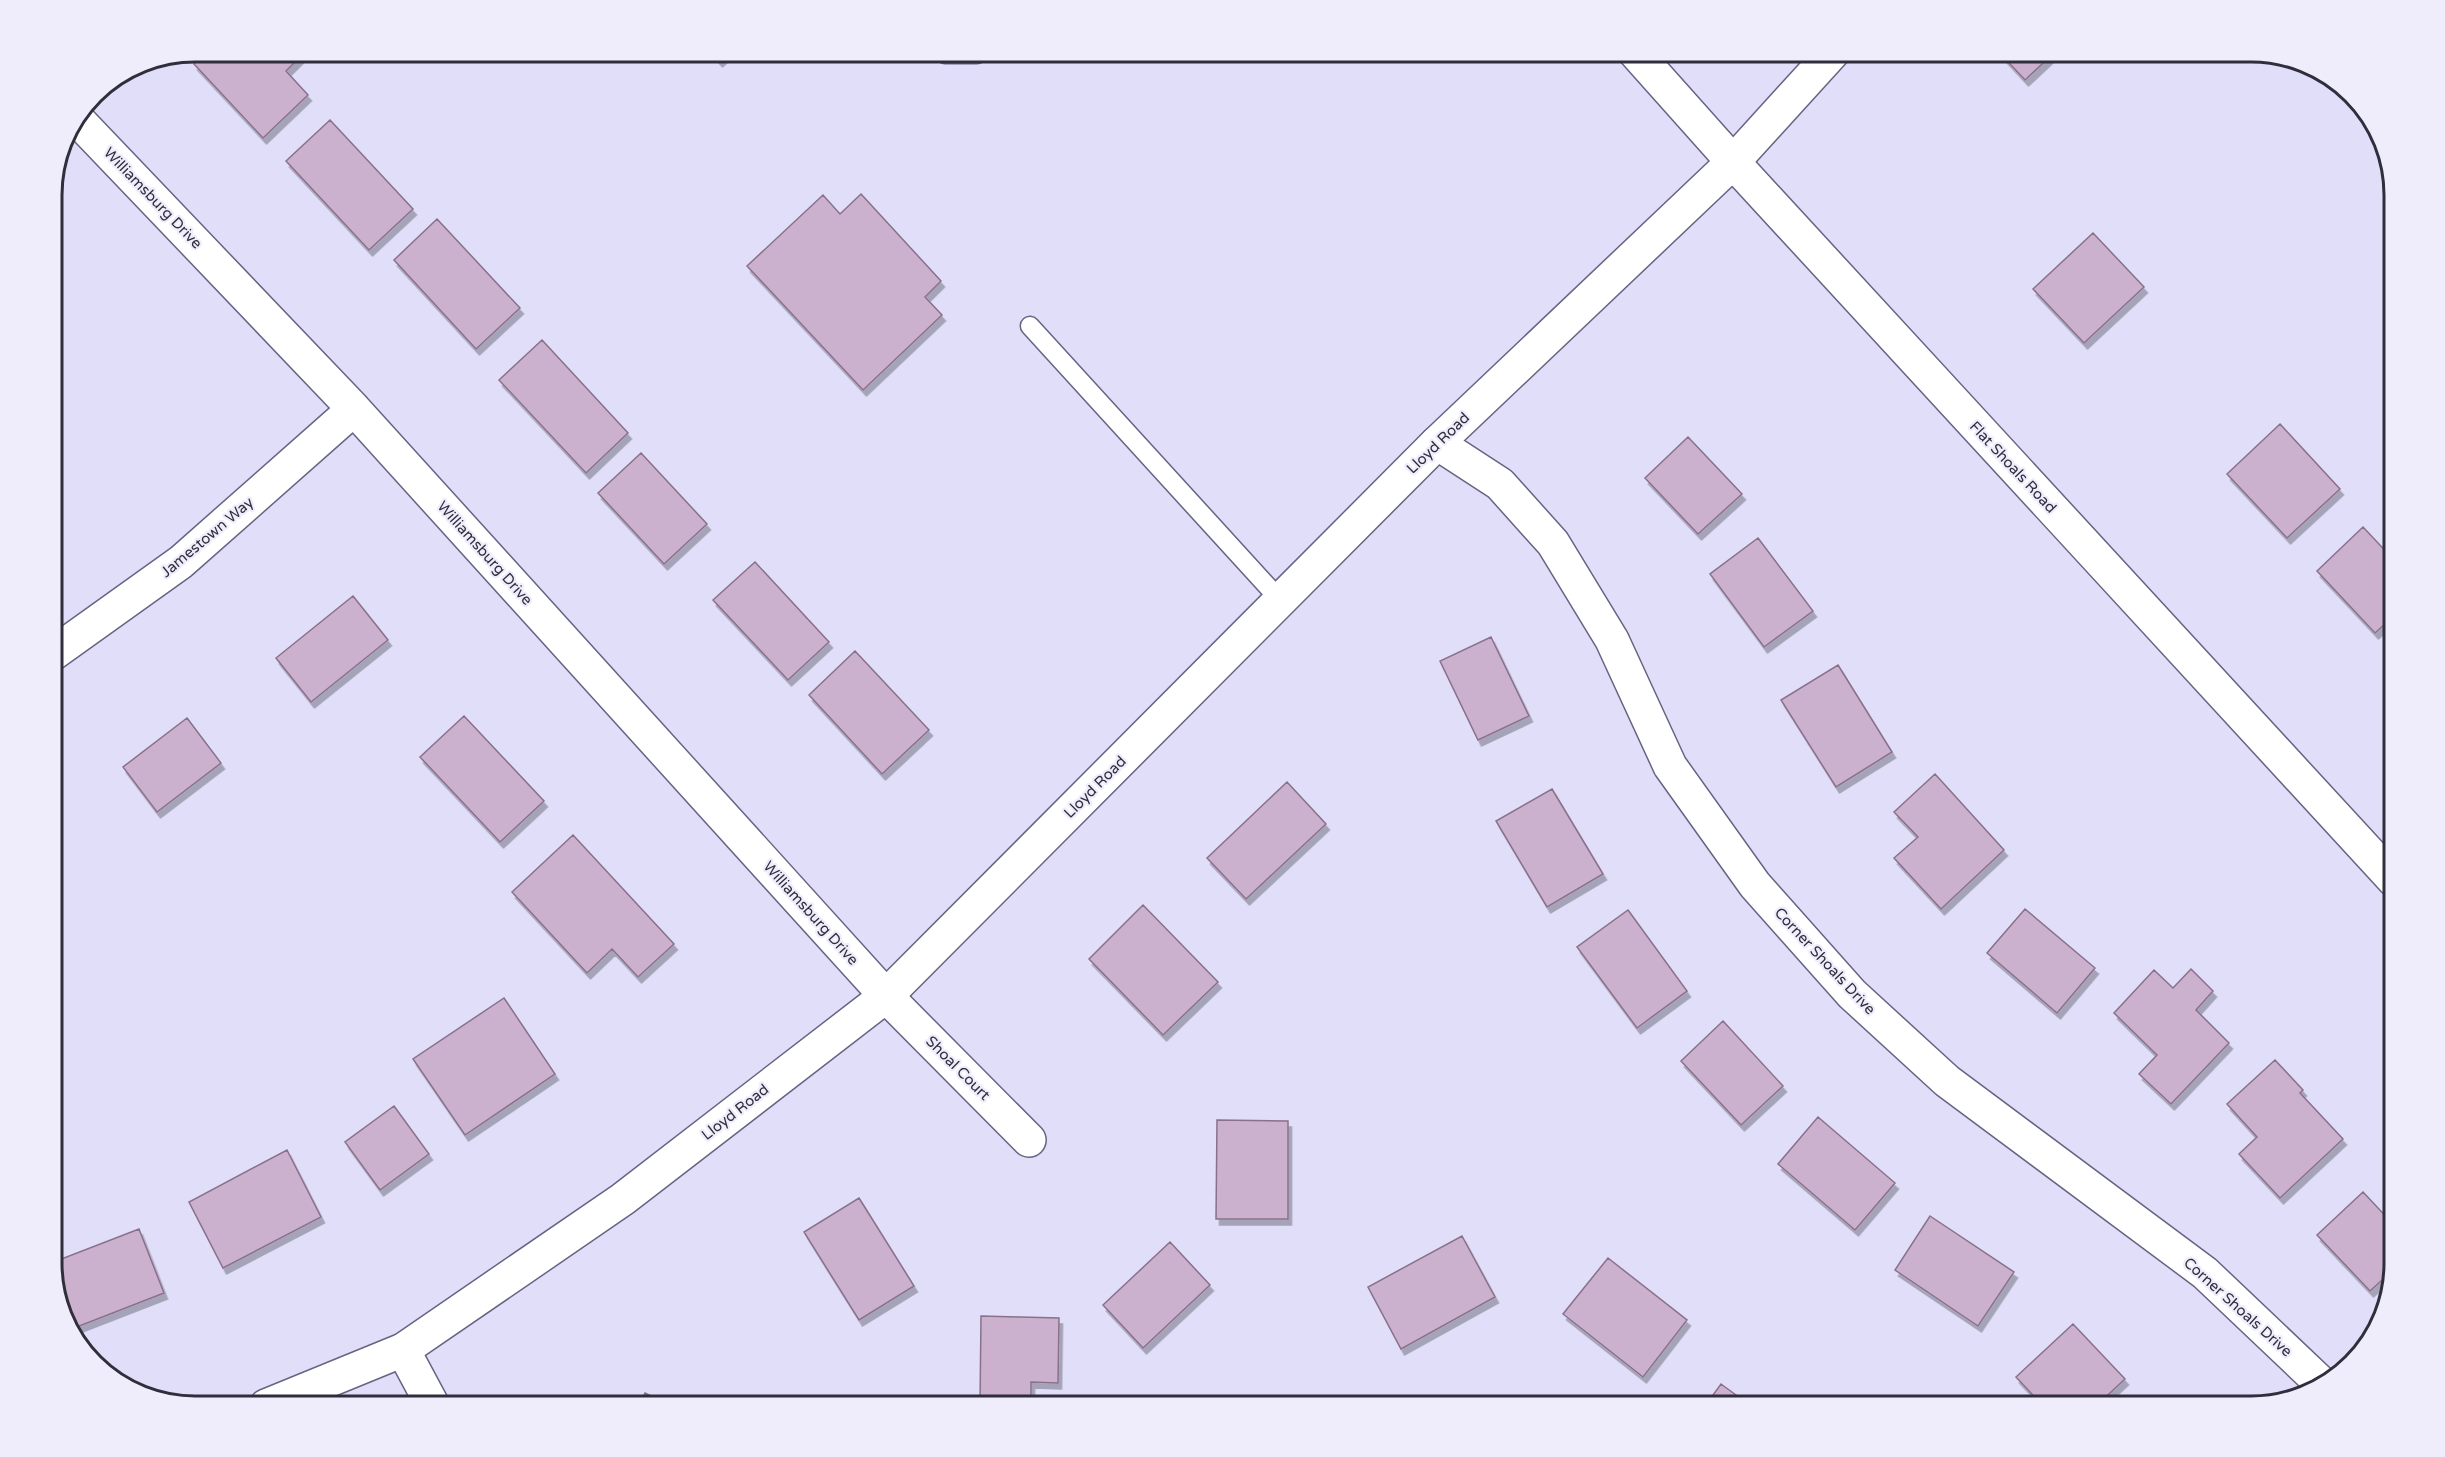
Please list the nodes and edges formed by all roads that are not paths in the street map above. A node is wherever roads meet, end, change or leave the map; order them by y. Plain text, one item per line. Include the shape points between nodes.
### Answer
1 (1644, 62) edge
2 (1824, 62) edge
3 (82, 124) edge
4 (1733, 162) junction
5 (1030, 326) dead end
6 (354, 409) junction
7 (1437, 443) junction
8 (1281, 600) junction
9 (62, 648) edge
10 (2384, 869) edge
11 (886, 996) junction
12 (1029, 1140) dead end
13 (404, 1350) junction
14 (2316, 1378) edge
15 (291, 1396) edge
16 (428, 1396) edge

1 - 4 street, Flat Shoals Road
2 - 4 street, Lloyd Road
3 - 6 street, Williamsburg Drive
4 - 7 street, Lloyd Road
4 - 10 street, Flat Shoals Road
5 - 8 lane
6 - 9 street, Jamestown Way via 181,562
6 - 11 street, Williamsburg Drive
7 - 8 street, Lloyd Road
7 - 14 street, Corner Shoals Drive via 1500,484 1552,543 1612,640 1670,766 1755,885 1852,994 1947,1082 2205,1273
8 - 11 street, Lloyd Road
11 - 12 street, Shoal Court
11 - 13 street, Lloyd Road via 622,1199
13 - 15 street, Lloyd Road
13 - 16 street

